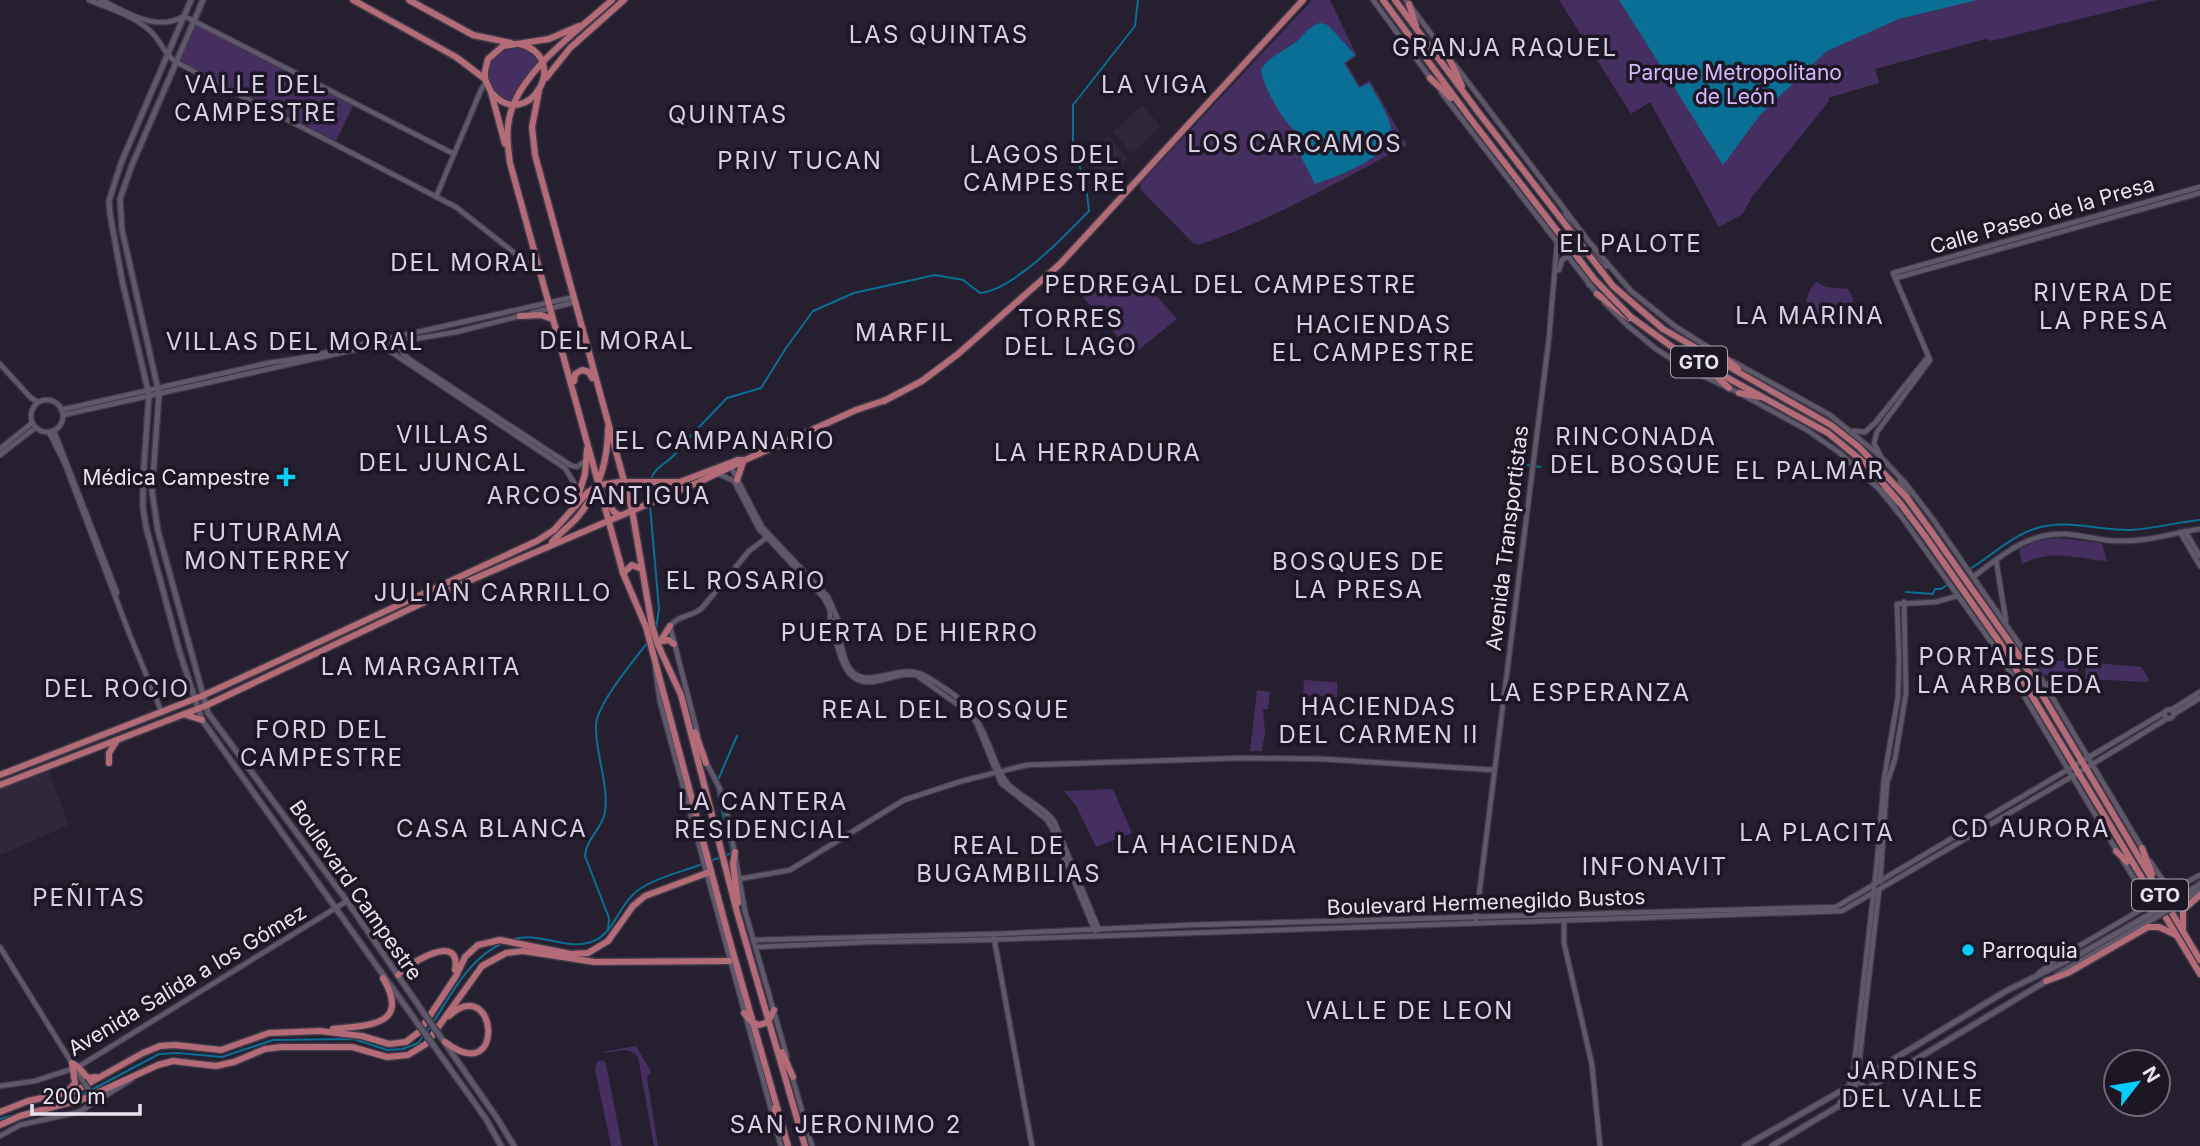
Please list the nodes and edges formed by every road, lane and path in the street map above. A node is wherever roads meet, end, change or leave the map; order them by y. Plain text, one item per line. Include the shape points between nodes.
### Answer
1 (89, 0) edge
2 (101, 0) edge
3 (191, 0) edge
4 (203, 0) edge
5 (353, 0) edge
6 (409, 0) edge
7 (612, 0) edge
8 (624, 0) edge
9 (1303, 0) edge
10 (1373, 0) edge
11 (1382, 0) edge
12 (1395, 0) edge
13 (1407, 2) edge
14 (184, 16) junction
15 (591, 20) junction
16 (194, 21) junction
17 (1419, 34) junction
18 (514, 43) junction
19 (167, 56) junction
20 (1449, 58) junction
21 (176, 62) junction
22 (543, 63) junction
23 (1430, 78) junction
24 (486, 80) junction
25 (543, 83) junction
26 (539, 91) junction
27 (491, 92) junction
28 (1469, 100) junction
29 (514, 104) junction
30 (1464, 110) junction
31 (454, 154) junction
32 (510, 163) junction
33 (2200, 187) edge
34 (2200, 193) edge
35 (436, 197) junction
36 (1566, 212) junction
37 (1543, 225) junction
38 (1557, 244) junction
39 (1567, 257) junction
40 (1609, 266) junction
41 (541, 274) junction
42 (1895, 275) junction
43 (1556, 281) junction
44 (1589, 285) junction
45 (1597, 294) junction
46 (573, 300) junction
47 (550, 306) junction
48 (520, 316) junction
49 (553, 320) junction
50 (465, 323) junction
51 (1647, 329) junction
52 (439, 335) junction
53 (375, 341) junction
54 (399, 343) junction
55 (383, 346) junction
56 (1723, 356) junction
57 (1929, 358) junction
58 (0, 364) edge
59 (1707, 366) junction
60 (1750, 379) junction
61 (443, 384) junction
62 (1729, 388) junction
63 (158, 391) junction
64 (149, 393) junction
65 (1739, 393) junction
66 (1774, 397) junction
67 (31, 398) junction
68 (38, 402) junction
69 (604, 405) junction
70 (33, 408) junction
71 (578, 408) junction
72 (62, 413) junction
73 (607, 419) junction
74 (34, 426) junction
75 (1851, 431) junction
76 (52, 432) junction
77 (586, 436) junction
78 (0, 449) edge
79 (0, 455) edge
80 (587, 456) junction
81 (1880, 456) junction
82 (745, 460) junction
83 (730, 465) junction
84 (622, 471) junction
85 (716, 474) junction
86 (1900, 478) junction
87 (737, 480) junction
88 (610, 482) junction
89 (625, 482) junction
90 (638, 482) junction
91 (599, 485) junction
92 (1880, 489) junction
93 (603, 496) junction
94 (642, 507) junction
95 (573, 508) junction
96 (632, 510) junction
97 (619, 515) junction
98 (608, 520) junction
99 (1935, 522) junction
100 (596, 526) junction
101 (2200, 529) edge
102 (158, 531) junction
103 (612, 532) junction
104 (2182, 532) junction
105 (1916, 536) junction
106 (768, 537) junction
107 (149, 539) junction
108 (638, 542) junction
109 (550, 545) junction
110 (2200, 556) edge
111 (1996, 560) junction
112 (2200, 566) edge
113 (643, 571) junction
114 (623, 573) junction
115 (1969, 576) junction
116 (1957, 596) junction
117 (1902, 602) junction
118 (838, 620) junction
119 (830, 622) junction
120 (2007, 624) junction
121 (670, 626) junction
122 (649, 627) junction
123 (836, 633) junction
124 (657, 644) junction
125 (674, 644) junction
126 (2031, 661) junction
127 (2010, 673) junction
128 (2031, 675) junction
129 (2039, 675) junction
130 (2055, 678) dead end
131 (2022, 680) junction
132 (2035, 683) junction
133 (2027, 687) junction
134 (2046, 688) junction
135 (2200, 692) edge
136 (202, 696) junction
137 (2026, 698) junction
138 (2200, 698) edge
139 (194, 700) junction
140 (205, 706) junction
141 (196, 709) junction
142 (685, 709) junction
143 (163, 712) junction
144 (2169, 713) junction
145 (184, 715) junction
146 (202, 720) junction
147 (118, 740) junction
148 (108, 763) dead end
149 (706, 763) junction
150 (2087, 764) junction
151 (1494, 770) junction
152 (998, 772) junction
153 (2073, 772) junction
154 (0, 775) edge
155 (0, 785) edge
156 (2124, 819) junction
157 (2122, 829) junction
158 (2104, 830) junction
159 (2114, 833) junction
160 (2142, 848) junction
161 (2116, 851) junction
162 (735, 852) junction
163 (708, 873) junction
164 (2200, 875) edge
165 (739, 879) junction
166 (1880, 883) junction
167 (2200, 884) edge
168 (1874, 886) junction
169 (2149, 891) junction
170 (1877, 892) junction
171 (2159, 892) junction
172 (2200, 892) edge
173 (346, 901) junction
174 (2175, 903) junction
175 (1088, 906) junction
176 (334, 908) junction
177 (737, 912) junction
178 (1688, 915) junction
179 (2155, 915) junction
180 (1090, 919) junction
181 (1564, 919) junction
182 (1476, 921) junction
183 (1084, 930) junction
184 (1098, 932) junction
185 (2180, 934) junction
186 (994, 937) junction
187 (753, 940) junction
188 (0, 947) edge
189 (756, 947) junction
190 (2200, 957) edge
191 (729, 961) junction
192 (2038, 974) junction
193 (2200, 974) edge
194 (398, 975) junction
195 (383, 978) junction
196 (2046, 981) junction
197 (448, 987) junction
198 (774, 1010) junction
199 (744, 1013) junction
200 (769, 1020) junction
201 (442, 1022) junction
202 (754, 1023) junction
203 (320, 1031) junction
204 (442, 1039) junction
205 (775, 1041) junction
206 (759, 1042) junction
207 (132, 1059) junction
208 (74, 1067) junction
209 (141, 1073) junction
210 (1853, 1074) junction
211 (793, 1077) junction
212 (764, 1081) junction
213 (1859, 1081) junction
214 (0, 1086) edge
215 (1846, 1088) junction
216 (1868, 1088) junction
217 (774, 1096) junction
218 (28, 1101) junction
219 (96, 1102) junction
220 (1832, 1110) junction
221 (0, 1112) edge
222 (775, 1120) junction
223 (0, 1125) edge
224 (0, 1136) edge
225 (501, 1146) edge
226 (514, 1146) edge
227 (781, 1146) edge
228 (789, 1146) edge
229 (805, 1146) edge
230 (812, 1146) edge
231 (1032, 1146) edge
232 (1600, 1146) edge
233 (1745, 1146) edge
234 (1772, 1146) edge

1 - 19 street via 149,29
2 - 14 street via 153,23 170,23
3 - 14 main road, Boulevard Campestre
4 - 16 main road, Boulevard Campestre
5 - 24 main road via 465,62
6 - 18 main road via 473,35
7 - 15 main road
8 - 25 main road via 570,48
9 - 82 main road via 1060,264 958,354 922,382 886,400
10 - 23 street
11 - 30 main road, GTO
12 - 17 main road, GTO
13 - 17 main road
13 - 20 street
14 - 16 street
14 - 19 main road, Boulevard Campestre
15 - 18 main road via 549,38
15 - 22 main road
16 - 21 main road, Boulevard Campestre
16 - 31 street
17 - 28 main road, GTO
18 - 22 main road via 529,47
18 - 24 main road via 491,55
19 - 21 street
19 - 64 main road, Boulevard Campestre via 109,201
20 - 28 main road
20 - 36 street
21 - 35 street
21 - 63 main road, Boulevard Campestre via 119,208
22 - 25 main road
22 - 29 main road
23 - 30 main road
23 - 37 street
24 - 27 main road
24 - 31 street
25 - 26 main road
26 - 29 main road via 528,101
26 - 46 main road via 533,145
27 - 29 main road via 498,100
27 - 32 main road
28 - 60 main road, GTO, bridge via 1613,286 1664,330
29 - 32 main road via 508,130
30 - 51 main road, GTO, bridge via 1587,271
31 - 35 street
32 - 41 main road
33 - 42 street, Calle Paseo de la Presa
34 - 42 street, Calle Paseo de la Presa
35 - 41 street via 462,211
36 - 37 street via 1572,240 1564,242
36 - 40 street
37 - 38 street
38 - 39 street
38 - 43 street, Avenida Transportistas
39 - 43 street, Avenida Transportistas via 1559,265
39 - 44 street
40 - 44 street via 1603,266 1590,252 1582,254 1580,266
40 - 56 street via 1655,312
41 - 47 main road
42 - 57 street
43 - 151 street, Avenida Transportistas
44 - 45 street
45 - 51 main road
45 - 62 street via 1656,349
46 - 47 street
46 - 69 main road
47 - 48 street
47 - 49 main road
47 - 50 street
48 - 49 main road via 545,315
48 - 52 street
49 - 71 main road
50 - 52 street
50 - 53 street
51 - 59 main road, GTO
52 - 54 street
53 - 55 street
53 - 63 street
54 - 55 street
54 - 61 street via 406,357
55 - 61 street
55 - 63 street
56 - 60 main road
56 - 75 street
57 - 75 street via 1875,423 1865,432
57 - 81 street via 1877,432 1874,443
58 - 67 street
59 - 62 main road
59 - 66 main road, GTO
60 - 66 main road, GTO
61 - 80 street via 570,465 580,466
61 - 95 street via 565,468 574,483
62 - 65 street
63 - 64 street
63 - 102 main road, Boulevard Campestre via 152,491
64 - 72 street
64 - 107 main road, Boulevard Campestre via 143,497
65 - 66 main road
65 - 92 street via 1813,433
66 - 115 main road, GTO, bridge via 1831,425 1867,455
66 - 131 main road, GTO, bridge via 1867,465 1907,511 1992,629
67 - 68 street
67 - 70 street
68 - 70 street
68 - 72 street via 51,401
69 - 71 main road via 591,374 584,370 573,376
69 - 73 main road
70 - 74 street
71 - 77 main road
72 - 76 street via 60,425
73 - 84 main road
73 - 91 main road via 607,450
74 - 76 street
74 - 78 street
74 - 79 street
75 - 81 street
76 - 143 street
77 - 80 main road
77 - 91 main road
80 - 95 main road
81 - 86 street
82 - 83 main road
82 - 87 main road
83 - 85 main road
83 - 87 street
83 - 90 main road via 680,482
84 - 89 main road
84 - 90 main road
85 - 94 main road
85 - 106 street via 734,481 755,524
86 - 92 street via 1911,499 1908,505 1899,506
86 - 99 street
87 - 106 street
88 - 89 main road
88 - 91 main road
88 - 93 main road
89 - 90 main road
89 - 96 main road
91 - 93 main road
91 - 95 main road
91 - 109 main road via 577,518
92 - 105 street
93 - 97 main road
93 - 98 main road
94 - 96 main road
94 - 108 main road via 637,514
95 - 136 main road via 537,541
96 - 97 main road
96 - 108 main road
97 - 98 main road
98 - 100 main road
98 - 103 main road
99 - 105 street via 1923,524
99 - 115 street
100 - 103 main road
100 - 109 main road
101 - 104 street
102 - 107 main road
102 - 136 main road, Boulevard Campestre
103 - 114 main road
104 - 110 street
104 - 111 street via 2118,541 2045,535
104 - 112 street
105 - 116 street
106 - 118 street via 828,597
106 - 119 street via 824,598
106 - 121 street via 749,551 702,608
107 - 139 main road, Boulevard Campestre
108 - 113 main road
109 - 140 main road
111 - 115 street
111 - 120 street
113 - 114 main road via 632,565
113 - 122 main road
114 - 122 main road
115 - 120 street
115 - 128 main road, GTO
116 - 117 street via 1936,602
116 - 127 street
117 - 166 street via 1906,693 1887,783
117 - 168 street via 1896,606 1898,697 1884,779
118 - 119 street
118 - 123 street via 842,625
119 - 123 street via 828,629
120 - 126 street
121 - 124 main road
121 - 125 street
122 - 124 main road
123 - 152 street via 845,668 856,680 872,682 912,674 963,707 976,722
124 - 125 main road via 669,640
124 - 142 main road
124 - 163 main road via 655,660
125 - 149 street
126 - 128 street
126 - 129 street
127 - 131 street
127 - 137 street
128 - 129 street
128 - 131 street
128 - 132 main road, GTO
129 - 134 street
130 - 134 street
131 - 133 main road, GTO
132 - 133 street
132 - 134 street
132 - 150 main road, GTO
133 - 137 street
133 - 153 main road, GTO
134 - 150 street
135 - 144 street, Boulevard Hermenegildo Bustos
136 - 139 main road
136 - 140 main road, Boulevard Campestre
137 - 153 street
138 - 144 street, Boulevard Hermenegildo Bustos
139 - 141 main road, Boulevard Campestre
139 - 143 main road
140 - 141 main road
140 - 173 main road, Boulevard Campestre
141 - 145 main road
141 - 146 main road, Boulevard Campestre
142 - 149 main road
142 - 177 main road
143 - 154 main road
144 - 150 street, Boulevard Hermenegildo Bustos
145 - 146 main road
145 - 147 main road
146 - 176 main road, Boulevard Campestre
147 - 148 main road
147 - 155 main road
149 - 162 street via 728,817
150 - 153 street, Boulevard Hermenegildo Bustos
150 - 156 street
150 - 157 main road, GTO
151 - 152 street via 1241,758 1038,764
151 - 182 street, Avenida Transportistas
152 - 165 street via 899,802 790,870
152 - 175 street via 1002,783 1054,821
153 - 158 street
153 - 159 main road, GTO
153 - 166 street, Boulevard Hermenegildo Bustos
153 - 170 street, Boulevard Hermenegildo Bustos
156 - 157 street
156 - 160 street
157 - 159 street
157 - 171 main road, GTO
158 - 159 street
158 - 161 street
159 - 169 main road, GTO
160 - 164 street via 2170,891
160 - 171 main road
161 - 169 main road
161 - 192 street via 2147,905
162 - 165 street
162 - 177 main road
163 - 191 street
163 - 197 main road via 645,895 608,941 596,949 577,954 509,941 481,944 468,953
163 - 202 main road
165 - 187 street
166 - 168 street, Boulevard Hermenegildo Bustos
166 - 170 street
167 - 174 main road
168 - 170 street
168 - 178 street, Boulevard Hermenegildo Bustos via 1836,907
169 - 185 main road, GTO
170 - 178 street, Boulevard Hermenegildo Bustos via 1837,912
170 - 210 street
170 - 213 street
171 - 185 main road, GTO
172 - 174 main road
172 - 185 main road via 2183,910
173 - 176 street, Avenida Salida a los Gómez
173 - 194 main road, Boulevard Campestre
174 - 179 main road, bridge
175 - 180 street
175 - 184 street
176 - 195 main road, Boulevard Campestre
176 - 208 street, Avenida Salida a los Gómez
177 - 200 main road
178 - 181 street, Boulevard Hermenegildo Bustos
179 - 192 main road
179 - 196 main road
180 - 183 street
180 - 184 street
181 - 182 street, Boulevard Hermenegildo Bustos
181 - 232 street via 1564,943 1592,1065
182 - 184 street, Boulevard Hermenegildo Bustos
183 - 184 street, Boulevard Hermenegildo Bustos
183 - 186 street, Boulevard Hermenegildo Bustos
184 - 186 street, Boulevard Hermenegildo Bustos
185 - 190 main road, GTO
185 - 193 main road, GTO
185 - 196 main road via 2148,927
186 - 187 street, Boulevard Hermenegildo Bustos
186 - 189 street, Boulevard Hermenegildo Bustos
186 - 231 street
187 - 189 street
188 - 208 street
189 - 198 street
191 - 199 street
191 - 201 main road via 595,962 523,951 506,953 477,971
192 - 213 main road
194 - 197 main road via 444,951 456,964
194 - 204 main road, Boulevard Campestre, bridge
195 - 203 main road via 393,999 385,1020
195 - 225 main road, Boulevard Campestre, bridge
196 - 216 main road
197 - 203 main road via 419,1032 406,1042 389,1044
198 - 200 main road
198 - 211 street
199 - 202 main road
199 - 212 street
200 - 202 main road
200 - 205 main road
201 - 204 main road via 467,1007 483,1013 489,1026 486,1042 474,1052 461,1052
201 - 209 main road via 426,1044 397,1058 352,1047 271,1048 225,1064 173,1061
202 - 206 main road
203 - 207 main road via 269,1033 220,1050 166,1045
204 - 226 main road, Boulevard Campestre
205 - 206 main road via 765,1036
205 - 211 main road
205 - 229 main road
206 - 217 main road
207 - 208 main road via 92,1080
207 - 218 main road via 75,1091
208 - 214 street, Avenida Salida a los Gómez via 36,1081
208 - 218 main road via 73,1088
208 - 219 street, bridge
209 - 219 street
209 - 223 main road via 86,1098
210 - 213 main road
210 - 215 street
211 - 230 street
212 - 217 main road
212 - 222 street
213 - 215 main road
213 - 216 main road
213 - 216 main road
213 - 220 main road
215 - 233 main road
216 - 220 main road
217 - 222 main road
217 - 228 main road
218 - 221 main road
219 - 224 street via 71,1115 20,1125
220 - 234 main road
222 - 227 street

